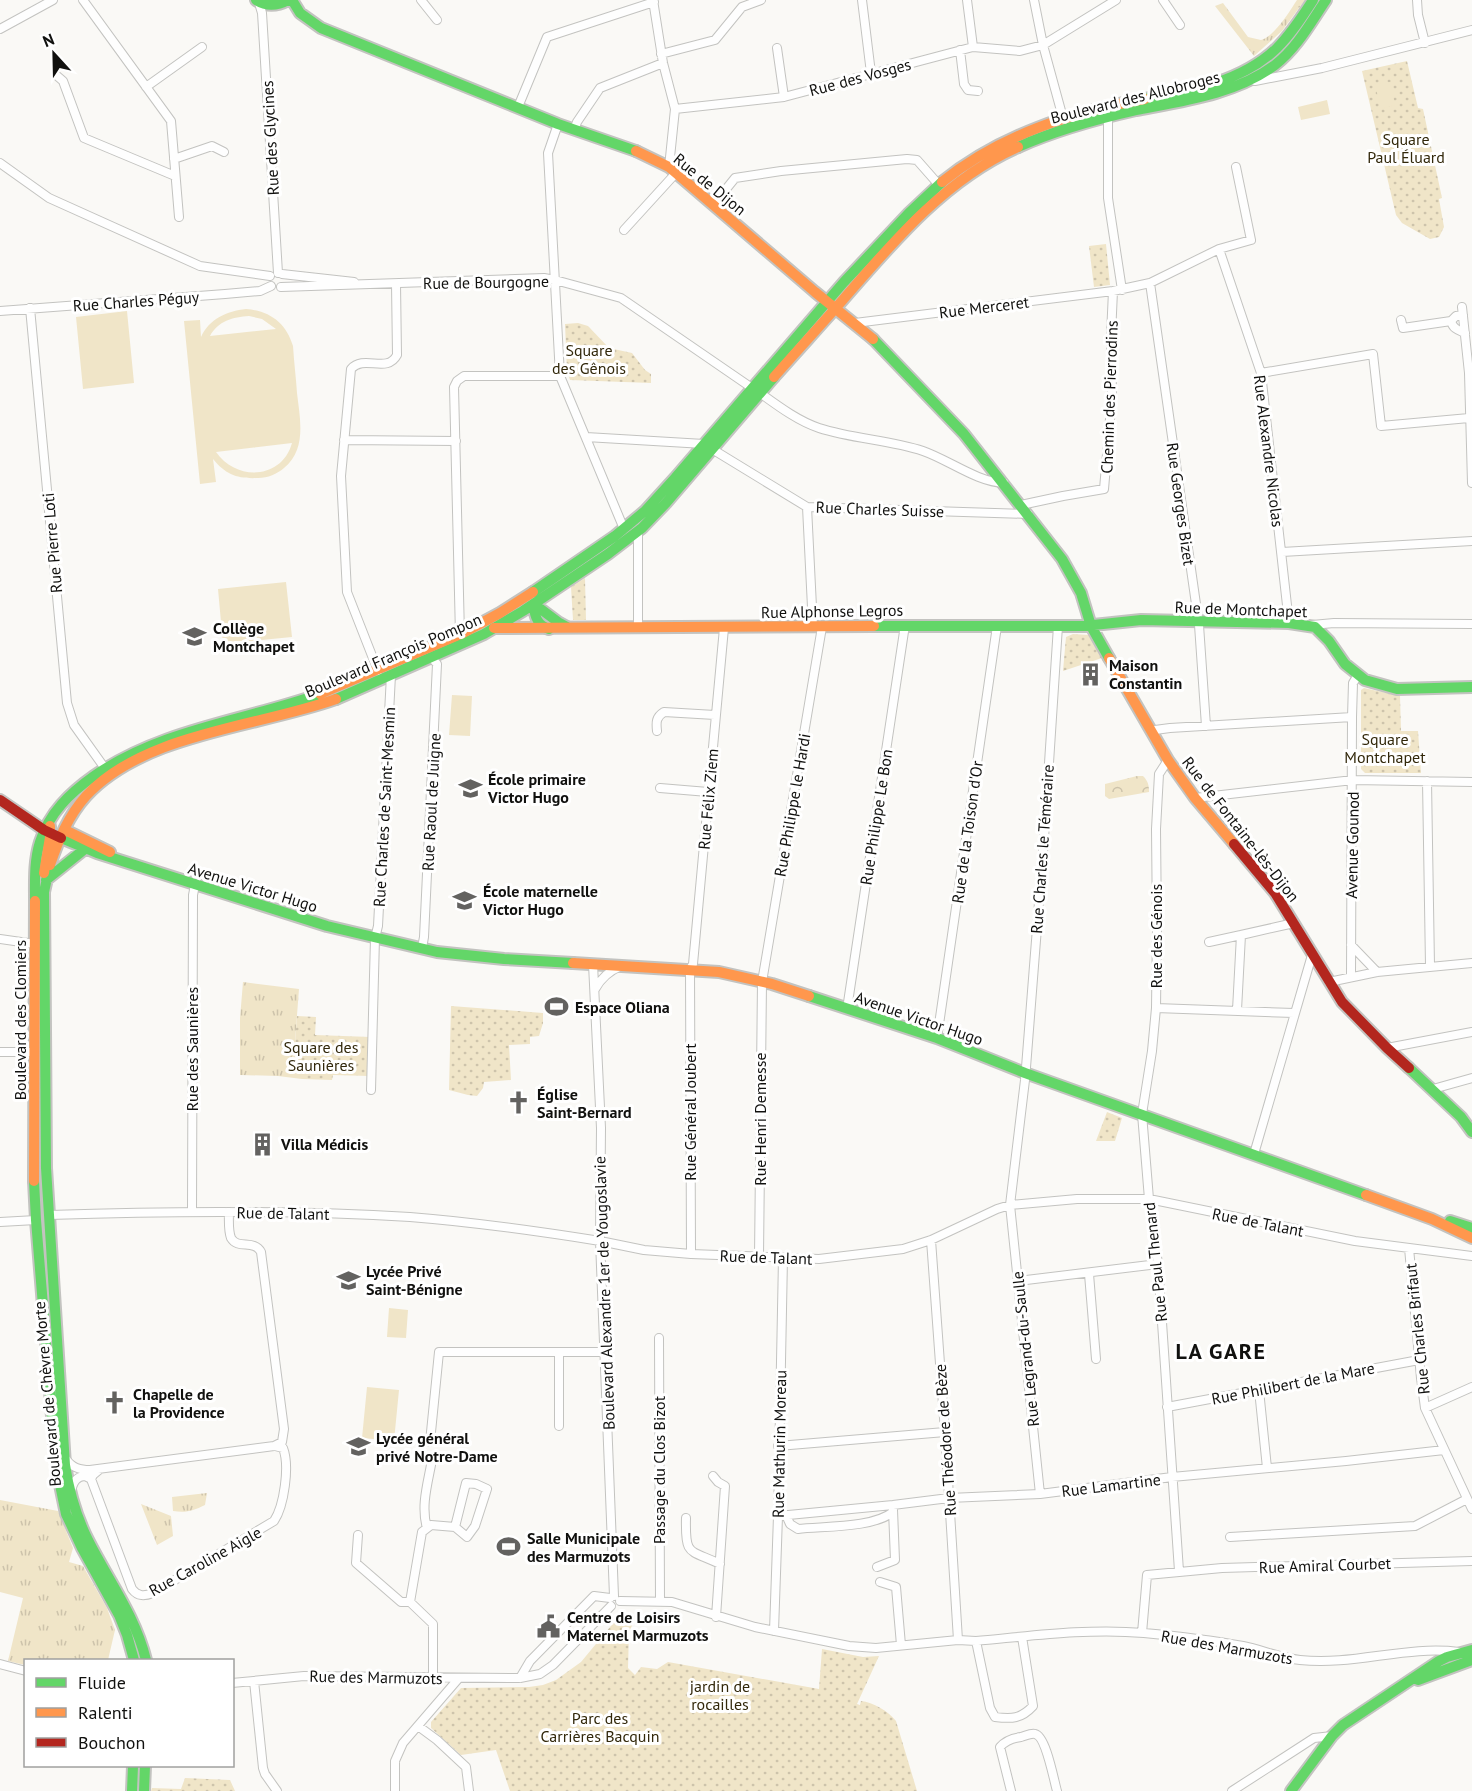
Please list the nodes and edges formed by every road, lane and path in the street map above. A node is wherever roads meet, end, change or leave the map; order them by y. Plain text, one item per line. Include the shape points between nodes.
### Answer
1 (53, 0) edge
2 (83, 0) edge
3 (290, 0) edge
4 (421, 0) edge
5 (761, 0) edge
6 (862, 0) edge
7 (967, 0) edge
8 (1034, 0) edge
9 (1117, 0) edge
10 (1163, 0) edge
11 (1313, 0) edge
12 (1326, 0) edge
13 (1417, 0) edge
14 (257, 1) edge
15 (654, 1) edge
16 (744, 3) edge
17 (437, 20) dead end
18 (1180, 25) dead end
19 (0, 29) edge
20 (1472, 30) edge
21 (1425, 43) junction
22 (1043, 45) junction
23 (202, 47) dead end
24 (973, 47) junction
25 (777, 48) dead end
26 (960, 50) junction
27 (662, 58) junction
28 (1275, 64) junction
29 (871, 74) junction
30 (1298, 74) junction
31 (56, 75) dead end
32 (1244, 83) junction
33 (146, 87) junction
34 (978, 91) dead end
35 (784, 96) junction
36 (518, 108) junction
37 (675, 109) junction
38 (1108, 116) junction
39 (1063, 118) junction
40 (558, 124) junction
41 (574, 129) junction
42 (224, 152) dead end
43 (174, 159) junction
44 (0, 163) edge
45 (1236, 167) dead end
46 (673, 170) junction
47 (175, 176) junction
48 (939, 185) junction
49 (714, 204) junction
50 (179, 217) dead end
51 (624, 230) dead end
52 (1219, 249) junction
53 (277, 275) junction
54 (555, 280) junction
55 (1150, 283) junction
56 (370, 284) junction
57 (396, 284) junction
58 (272, 286) junction
59 (281, 287) junction
60 (1118, 291) junction
61 (826, 300) junction
62 (30, 308) junction
63 (836, 308) junction
64 (0, 311) edge
65 (1401, 320) dead end
66 (1450, 321) junction
67 (855, 323) junction
68 (1465, 333) junction
69 (1470, 373) edge
70 (1261, 374) junction
71 (560, 376) junction
72 (756, 390) junction
73 (1469, 418) junction
74 (586, 437) junction
75 (344, 440) junction
76 (456, 441) junction
77 (708, 447) junction
78 (1472, 468) edge
79 (1004, 483) junction
80 (1472, 483) edge
81 (807, 507) junction
82 (1024, 509) junction
83 (624, 529) junction
84 (638, 531) junction
85 (1472, 542) edge
86 (596, 548) junction
87 (1281, 552) junction
88 (557, 589) junction
89 (534, 604) junction
90 (510, 607) junction
91 (1198, 620) junction
92 (1289, 623) junction
93 (550, 624) junction
94 (1472, 624) edge
95 (905, 625) junction
96 (1310, 625) junction
97 (997, 626) junction
98 (1058, 626) junction
99 (1091, 626) junction
100 (818, 627) junction
101 (494, 628) junction
102 (638, 628) junction
103 (724, 628) junction
104 (460, 635) junction
105 (431, 657) junction
106 (378, 671) junction
107 (391, 675) junction
108 (1358, 675) junction
109 (1472, 687) edge
110 (715, 715) junction
111 (1352, 717) junction
112 (1206, 726) junction
113 (657, 731) dead end
114 (1152, 732) junction
115 (1168, 760) junction
116 (104, 767) junction
117 (1353, 780) junction
118 (1427, 781) junction
119 (1472, 782) edge
120 (660, 788) dead end
121 (708, 792) junction
122 (1195, 798) junction
123 (0, 799) edge
124 (55, 830) junction
125 (86, 848) junction
126 (123, 860) junction
127 (46, 880) junction
128 (195, 885) junction
129 (44, 892) junction
130 (1294, 923) junction
131 (1241, 935) junction
132 (375, 938) junction
133 (0, 939) edge
134 (1209, 942) dead end
135 (35, 944) junction
136 (1351, 945) junction
137 (422, 948) junction
138 (1312, 955) junction
139 (1472, 963) edge
140 (593, 964) junction
141 (621, 966) junction
142 (1430, 966) junction
143 (690, 969) junction
144 (1377, 972) junction
145 (1351, 977) junction
146 (762, 982) junction
147 (1329, 982) junction
148 (594, 990) junction
149 (1156, 1008) junction
150 (847, 1009) junction
151 (1237, 1011) junction
152 (1294, 1013) junction
153 (1472, 1032) edge
154 (937, 1038) junction
155 (1387, 1048) junction
156 (0, 1052) edge
157 (34, 1052) junction
158 (1025, 1072) junction
159 (1472, 1078) edge
160 (1433, 1089) junction
161 (371, 1090) dead end
162 (1142, 1114) junction
163 (1472, 1132) edge
164 (1254, 1154) junction
165 (1149, 1199) junction
166 (1010, 1205) junction
167 (192, 1212) junction
168 (229, 1212) junction
169 (49, 1215) junction
170 (1432, 1219) junction
171 (36, 1220) junction
172 (0, 1222) edge
173 (1472, 1228) edge
174 (1472, 1238) edge
175 (931, 1240) junction
176 (600, 1241) junction
177 (1408, 1248) junction
178 (691, 1254) junction
179 (759, 1256) junction
180 (1472, 1256) edge
181 (783, 1258) junction
182 (1158, 1264) junction
183 (1089, 1274) junction
184 (1018, 1281) junction
185 (659, 1338) dead end
186 (559, 1352) junction
187 (606, 1352) junction
188 (1096, 1359) dead end
189 (1419, 1359) junction
190 (1472, 1387) edge
191 (1258, 1390) junction
192 (1167, 1407) junction
193 (1425, 1408) junction
194 (559, 1426) dead end
195 (945, 1432) junction
196 (430, 1442) dead end
197 (275, 1446) junction
198 (778, 1446) junction
199 (1444, 1450) junction
200 (65, 1455) junction
201 (431, 1465) dead end
202 (104, 1468) junction
203 (1268, 1468) junction
204 (712, 1476) dead end
205 (1172, 1477) junction
206 (91, 1479) junction
207 (71, 1493) junction
208 (1040, 1494) junction
209 (949, 1498) junction
210 (1467, 1499) junction
211 (893, 1509) junction
212 (1472, 1509) edge
213 (782, 1515) junction
214 (686, 1518) dead end
215 (455, 1527) junction
216 (427, 1528) junction
217 (358, 1535) dead end
218 (1230, 1538) dead end
219 (1472, 1561) edge
220 (720, 1564) junction
221 (877, 1567) dead end
222 (1179, 1571) junction
223 (880, 1582) dead end
224 (614, 1600) junction
225 (660, 1601) junction
226 (410, 1602) junction
227 (716, 1617) junction
228 (124, 1626) junction
229 (774, 1631) junction
230 (1143, 1633) junction
231 (1022, 1637) junction
232 (958, 1640) junction
233 (976, 1641) junction
234 (901, 1645) junction
235 (1432, 1650) junction
236 (1472, 1651) edge
237 (1460, 1652) junction
238 (134, 1659) edge
239 (140, 1659) edge
240 (146, 1659) edge
241 (1472, 1660) edge
242 (0, 1664) edge
243 (1441, 1666) junction
244 (24, 1670) edge
245 (433, 1678) junction
246 (459, 1678) junction
247 (520, 1678) junction
248 (254, 1681) junction
249 (234, 1683) edge
250 (418, 1726) junction
251 (1332, 1736) junction
252 (133, 1767) edge
253 (144, 1768) edge
254 (132, 1791) edge
255 (144, 1791) edge
256 (277, 1791) edge
257 (395, 1791) edge
258 (469, 1791) edge
259 (1011, 1791) edge
260 (1057, 1791) edge
261 (1232, 1791) edge
262 (1291, 1791) edge

1 - 19 street
2 - 33 street
3 - 14 main road via 277,6
3 - 36 main road, Rue de Dijon via 321,28
4 - 17 street
5 - 16 street
6 - 29 street
7 - 24 street
8 - 22 street
9 - 22 street
10 - 18 street
11 - 39 main road, Boulevard des Allobroges via 1290,35 1260,62 1239,74 1216,83
12 - 28 main road, Boulevard des Allobroges via 1298,41
13 - 21 street
14 - 53 street, Rue des Glycines via 262,13
15 - 27 street
15 - 36 street via 547,38
16 - 27 street via 715,40
20 - 21 street
21 - 30 street
22 - 24 street, Rue des Vosges via 1020,51
22 - 39 street
23 - 33 street
24 - 26 street, Rue des Vosges
25 - 35 street
26 - 29 street, Rue des Vosges
26 - 34 street via 964,84 968,90
27 - 37 street
27 - 41 street via 600,88
28 - 30 street via 1283,72
28 - 32 main road, Boulevard des Allobroges
29 - 35 street, Rue des Vosges
30 - 32 street
31 - 47 street via 63,81 84,138
32 - 38 main road, Boulevard des Allobroges via 1208,95
33 - 43 street via 171,121
35 - 37 street, Rue des Vosges
36 - 40 main road, Rue de Dijon
37 - 46 street
38 - 60 street via 1108,198
38 - 63 main road, Boulevard des Allobroges via 1036,139 968,175 905,230
39 - 48 main road, Boulevard des Allobroges via 1000,145
40 - 41 main road, Rue de Dijon
40 - 54 street via 548,153
41 - 46 main road, Rue de Dijon via 643,153
42 - 43 street via 212,146
43 - 47 street
44 - 53 street, Rue de Bourgogne via 49,198 200,266
45 - 52 street, Rue Merceret via 1251,240
46 - 49 main road, Rue de Dijon
46 - 51 street
47 - 50 street
48 - 49 street via 917,160 907,159 735,178
48 - 61 main road, Boulevard des Allobroges
49 - 61 main road, Rue de Dijon
52 - 55 street, Rue Merceret
52 - 70 street, Rue Alexandre Nicolas
53 - 56 street, Rue de Bourgogne
53 - 58 street via 269,281
53 - 59 street via 285,281
54 - 57 street, Rue de Bourgogne
54 - 71 street
54 - 72 street, Rue de Bourgogne via 621,298
55 - 60 street, Rue Merceret
55 - 91 street, Rue Georges Bizet
56 - 57 street, Rue de Bourgogne
56 - 59 street, Rue de Bourgogne
57 - 75 street via 398,355 388,364 361,363 351,369
58 - 59 street, Rue de Bourgogne
58 - 62 street, Rue Charles Péguy via 260,291
60 - 67 street, Rue Merceret
60 - 82 street, Chemin des Pierrodins via 1111,335 1112,396 1104,489 1063,496
61 - 63 main road, Rue de Dijon
61 - 72 main road, Boulevard des Allobroges
62 - 64 street, Rue Charles Péguy
62 - 116 street, Rue Pierre Loti via 67,703 74,725
63 - 67 main road, Rue de Dijon
63 - 72 main road, Boulevard des Allobroges
65 - 66 street via 1403,328
66 - 68 street
66 - 68 street via 1463,311
67 - 79 main road, Rue de Dijon via 911,376
68 - 69 street
69 - 73 street
70 - 73 street via 1373,354 1381,426
70 - 87 street, Rue Alexandre Nicolas
71 - 74 street
71 - 76 street via 464,376 454,387
72 - 77 main road, Boulevard François Pompon
72 - 79 street, Rue de Bourgogne via 817,427 922,450 986,480
73 - 78 street
74 - 77 street, Rue Charles Suisse
74 - 83 street
75 - 76 street
75 - 106 street via 341,476 347,592
76 - 104 street
77 - 81 street, Rue Charles Suisse
77 - 83 main road, Boulevard François Pompon
77 - 84 main road, Boulevard François Pompon via 664,506
78 - 80 street
79 - 82 main road, Rue de Dijon
81 - 82 street, Rue Charles Suisse
81 - 100 street, Rue Philippe le Hardi
82 - 99 main road, Rue de Fontaine-lès-Dijon via 1062,559 1081,593
83 - 86 main road, Boulevard François Pompon
84 - 88 main road, Boulevard François Pompon
84 - 102 street
85 - 87 street
86 - 89 main road via 538,595
86 - 90 main road, Boulevard François Pompon
87 - 92 street, Rue Alexandre Nicolas
88 - 89 main road, Boulevard François Pompon
88 - 93 main road via 550,604
89 - 90 main road
89 - 93 main road, Rue Alphonse Legros via 543,609
89 - 101 main road, Boulevard François Pompon
90 - 104 main road, Boulevard François Pompon
91 - 92 main road, Rue de Montchapet
91 - 99 main road, Rue de Montchapet via 1141,620
91 - 112 street, Rue Georges Bizet
92 - 96 main road, Rue de Montchapet
93 - 101 main road, Rue Alphonse Legros
93 - 102 main road, Rue Alphonse Legros via 573,629
94 - 96 street
95 - 97 main road, Rue Alphonse Legros
95 - 100 main road, Rue Alphonse Legros
95 - 150 street, Rue Philippe Le Bon
96 - 108 main road, Rue de Montchapet via 1320,631
97 - 98 main road, Rue Alphonse Legros
97 - 154 street, Rue de la Toison d'Or
98 - 99 main road, Rue Alphonse Legros
98 - 158 street, Rue Charles le Téméraire
99 - 114 main road, Rue de Fontaine-lès-Dijon
100 - 103 main road, Rue Alphonse Legros
100 - 146 street, Rue Philippe le Hardi
101 - 105 main road, Boulevard François Pompon
102 - 103 main road, Rue Alphonse Legros
103 - 110 street, Rue Félix Ziem
104 - 106 main road, Boulevard François Pompon
105 - 107 main road, Boulevard François Pompon
105 - 137 street, Rue Raoul de Juigne via 437,664
106 - 116 main road, Boulevard François Pompon via 304,700 159,739
107 - 124 main road, Boulevard François Pompon via 308,709 182,742 144,757 95,787
107 - 132 street, Rue Charles de Saint-Mesmin
108 - 109 main road, Rue de Montchapet via 1398,689
108 - 111 street, Avenue Gounod via 1353,683
110 - 113 street via 663,712 656,721
110 - 121 street, Rue Félix Ziem
111 - 112 street
111 - 117 street, Avenue Gounod
112 - 114 street
114 - 115 main road, Rue de Fontaine-lès-Dijon
115 - 122 main road, Rue de Fontaine-lès-Dijon
115 - 149 street, Rue des Génois via 1159,774 1156,829
116 - 124 main road, Boulevard François Pompon via 63,812
117 - 118 street
117 - 122 street
117 - 136 street, Avenue Gounod
118 - 119 street
118 - 142 street
120 - 121 street
121 - 143 street, Rue Félix Ziem
122 - 130 main road, Rue de Fontaine-lès-Dijon via 1275,893
123 - 124 main road, Avenue Victor Hugo
124 - 125 main road, Avenue Victor Hugo
124 - 126 main road, Avenue Victor Hugo via 81,836
124 - 127 main road, Boulevard des Clomiers
124 - 129 main road via 43,868
124 - 135 main road, Boulevard des Clomiers via 38,847
125 - 126 main road, Avenue Victor Hugo
125 - 127 main road
126 - 128 main road, Avenue Victor Hugo
127 - 129 main road, Boulevard des Clomiers
128 - 132 main road, Avenue Victor Hugo
128 - 167 street, Rue des Saunières
129 - 169 main road, Boulevard des Clomiers
130 - 131 street
130 - 138 main road, Rue de Fontaine-lès-Dijon
131 - 134 street
131 - 151 street
132 - 137 main road, Avenue Victor Hugo
132 - 161 street
133 - 135 street
135 - 157 main road, Boulevard des Clomiers
136 - 144 street
136 - 145 street, Avenue Gounod
137 - 140 main road, Avenue Victor Hugo via 504,959
138 - 147 main road, Rue de Fontaine-lès-Dijon
138 - 152 street
139 - 142 street
140 - 141 main road, Avenue Victor Hugo
140 - 148 street, Boulevard Alexandre 1er de Yougoslavie
141 - 143 main road, Avenue Victor Hugo
141 - 148 street via 605,976
142 - 144 street
143 - 146 main road, Avenue Victor Hugo
143 - 178 street, Rue Général Joubert
144 - 145 street
145 - 147 street
146 - 150 main road, Avenue Victor Hugo
146 - 179 street, Rue Henri Demesse
147 - 155 main road, Rue de Fontaine-lès-Dijon via 1342,1002
148 - 176 street, Boulevard Alexandre 1er de Yougoslavie via 601,1128
149 - 151 street
149 - 162 street, Rue des Génois
150 - 154 main road, Avenue Victor Hugo
151 - 152 street
152 - 164 street
153 - 155 street
154 - 158 main road, Avenue Victor Hugo
155 - 160 main road, Rue de Fontaine-lès-Dijon
156 - 157 street
157 - 171 main road, Boulevard des Clomiers
158 - 162 main road, Avenue Victor Hugo
158 - 166 street, Rue Charles le Téméraire
159 - 160 street
160 - 163 main road, Rue de Fontaine-lès-Dijon
162 - 164 main road, Avenue Victor Hugo
162 - 165 street, Rue Paul Thenard
164 - 170 main road, Avenue Victor Hugo
165 - 166 street, Rue de Talant via 1077,1199
165 - 177 street, Rue de Talant
165 - 182 street, Rue Paul Thenard
166 - 175 street, Rue de Talant
166 - 184 street, Rue Legrand-du-Saulle
167 - 168 street, Rue de Talant
167 - 169 street, Rue de Talant
168 - 176 street, Rue de Talant via 409,1217
168 - 197 street via 234,1242 255,1245 260,1250 285,1429 282,1442
169 - 171 main road
169 - 200 main road, Boulevard de Chèvre Morte
170 - 173 main road, Avenue Victor Hugo
170 - 174 main road, Avenue Victor Hugo
171 - 172 street
171 - 228 main road, Boulevard de Chèvre Morte via 62,1498 78,1541
175 - 181 street, Rue de Talant via 903,1249 819,1259
175 - 195 street, Rue Théodore de Bèze
176 - 178 street, Rue de Talant
176 - 187 street, Boulevard Alexandre 1er de Yougoslavie
177 - 180 street, Rue de Talant
177 - 189 street, Rue Charles Brifaut
178 - 179 street, Rue de Talant
179 - 181 street, Rue de Talant
181 - 198 street, Rue Mathurin Moreau
182 - 183 street
182 - 192 street, Rue Paul Thenard
183 - 184 street
183 - 188 street
184 - 208 street, Rue Legrand-du-Saulle
185 - 225 street, Passage du Clos Bizot
186 - 187 street
186 - 194 street
186 - 196 street via 439,1352
187 - 224 street, Boulevard Alexandre 1er de Yougoslavie
189 - 191 street, Rue Philibert de la Mare
189 - 193 street, Rue Charles Brifaut
190 - 193 street
191 - 192 street, Rue Philibert de la Mare
191 - 203 street
192 - 205 street, Rue Paul Thenard
193 - 199 street, Rue Charles Brifaut
195 - 198 street
195 - 209 street, Rue Théodore de Bèze
197 - 202 street
197 - 206 street, Rue Caroline Aigle via 283,1448 286,1463 282,1507 274,1521 148,1595 139,1595 132,1589
198 - 213 street, Rue Mathurin Moreau
199 - 203 street, Rue Lamartine
199 - 210 street, Rue Charles Brifaut
200 - 202 street via 76,1468
200 - 207 main road, Boulevard de Chèvre Morte
201 - 216 street via 424,1502
202 - 206 street
203 - 205 street, Rue Lamartine
204 - 220 street via 725,1486
205 - 208 street, Rue Lamartine
205 - 222 street, Rue Paul Thenard
206 - 207 street via 79,1477
207 - 240 main road, Boulevard de Chèvre Morte via 89,1542 137,1629
208 - 209 street, Rue Lamartine
209 - 211 street, Rue Lamartine
209 - 232 street, Rue Théodore de Bèze
210 - 212 street, Rue Charles Brifaut
210 - 218 street via 1415,1526
211 - 213 street, Rue Lamartine
211 - 213 street via 886,1518 869,1522 798,1528
211 - 221 street via 895,1560
213 - 229 street, Rue Mathurin Moreau
214 - 220 street via 685,1542 689,1550
215 - 215 street via 466,1483 482,1485 487,1489 475,1526 467,1536
215 - 216 street
216 - 226 street via 422,1532
217 - 226 street via 356,1563 401,1602
219 - 222 street, Rue Amiral Courbet
220 - 227 street
222 - 230 street via 1147,1575
223 - 234 street via 896,1587
224 - 225 street, Rue des Marmuzots
224 - 247 street, Rue des Marmuzots via 553,1665 540,1674
224 - 247 street, Rue des Marmuzots via 594,1596 530,1661
225 - 227 street, Rue des Marmuzots
226 - 245 street via 433,1624
227 - 229 street, Rue des Marmuzots
228 - 238 main road, Boulevard de Chèvre Morte
228 - 239 main road, Boulevard de Chèvre Morte
229 - 234 street, Rue des Marmuzots via 849,1646
230 - 231 street, Rue des Marmuzots via 1098,1631
230 - 235 street, Rue des Marmuzots via 1239,1646 1299,1660 1338,1661
231 - 233 street, Rue des Marmuzots
231 - 233 street via 1033,1706 1011,1719 995,1717 990,1708
232 - 233 street, Rue des Marmuzots
232 - 234 street, Rue des Marmuzots
235 - 237 street, Rue des Marmuzots
235 - 243 street
236 - 237 main road
236 - 243 street
237 - 243 main road
241 - 243 main road
242 - 244 street
243 - 251 main road via 1404,1685
245 - 246 street, Rue des Marmuzots
245 - 248 street, Rue des Marmuzots via 304,1676
246 - 247 street, Rue des Marmuzots
246 - 250 street
248 - 249 street, Rue des Marmuzots
248 - 256 street via 263,1768
250 - 257 street via 394,1761
250 - 258 street via 466,1767
251 - 261 street via 1314,1738
251 - 262 main road
252 - 254 main road
253 - 255 main road
259 - 260 street via 1000,1747 1016,1737 1035,1734 1045,1747

